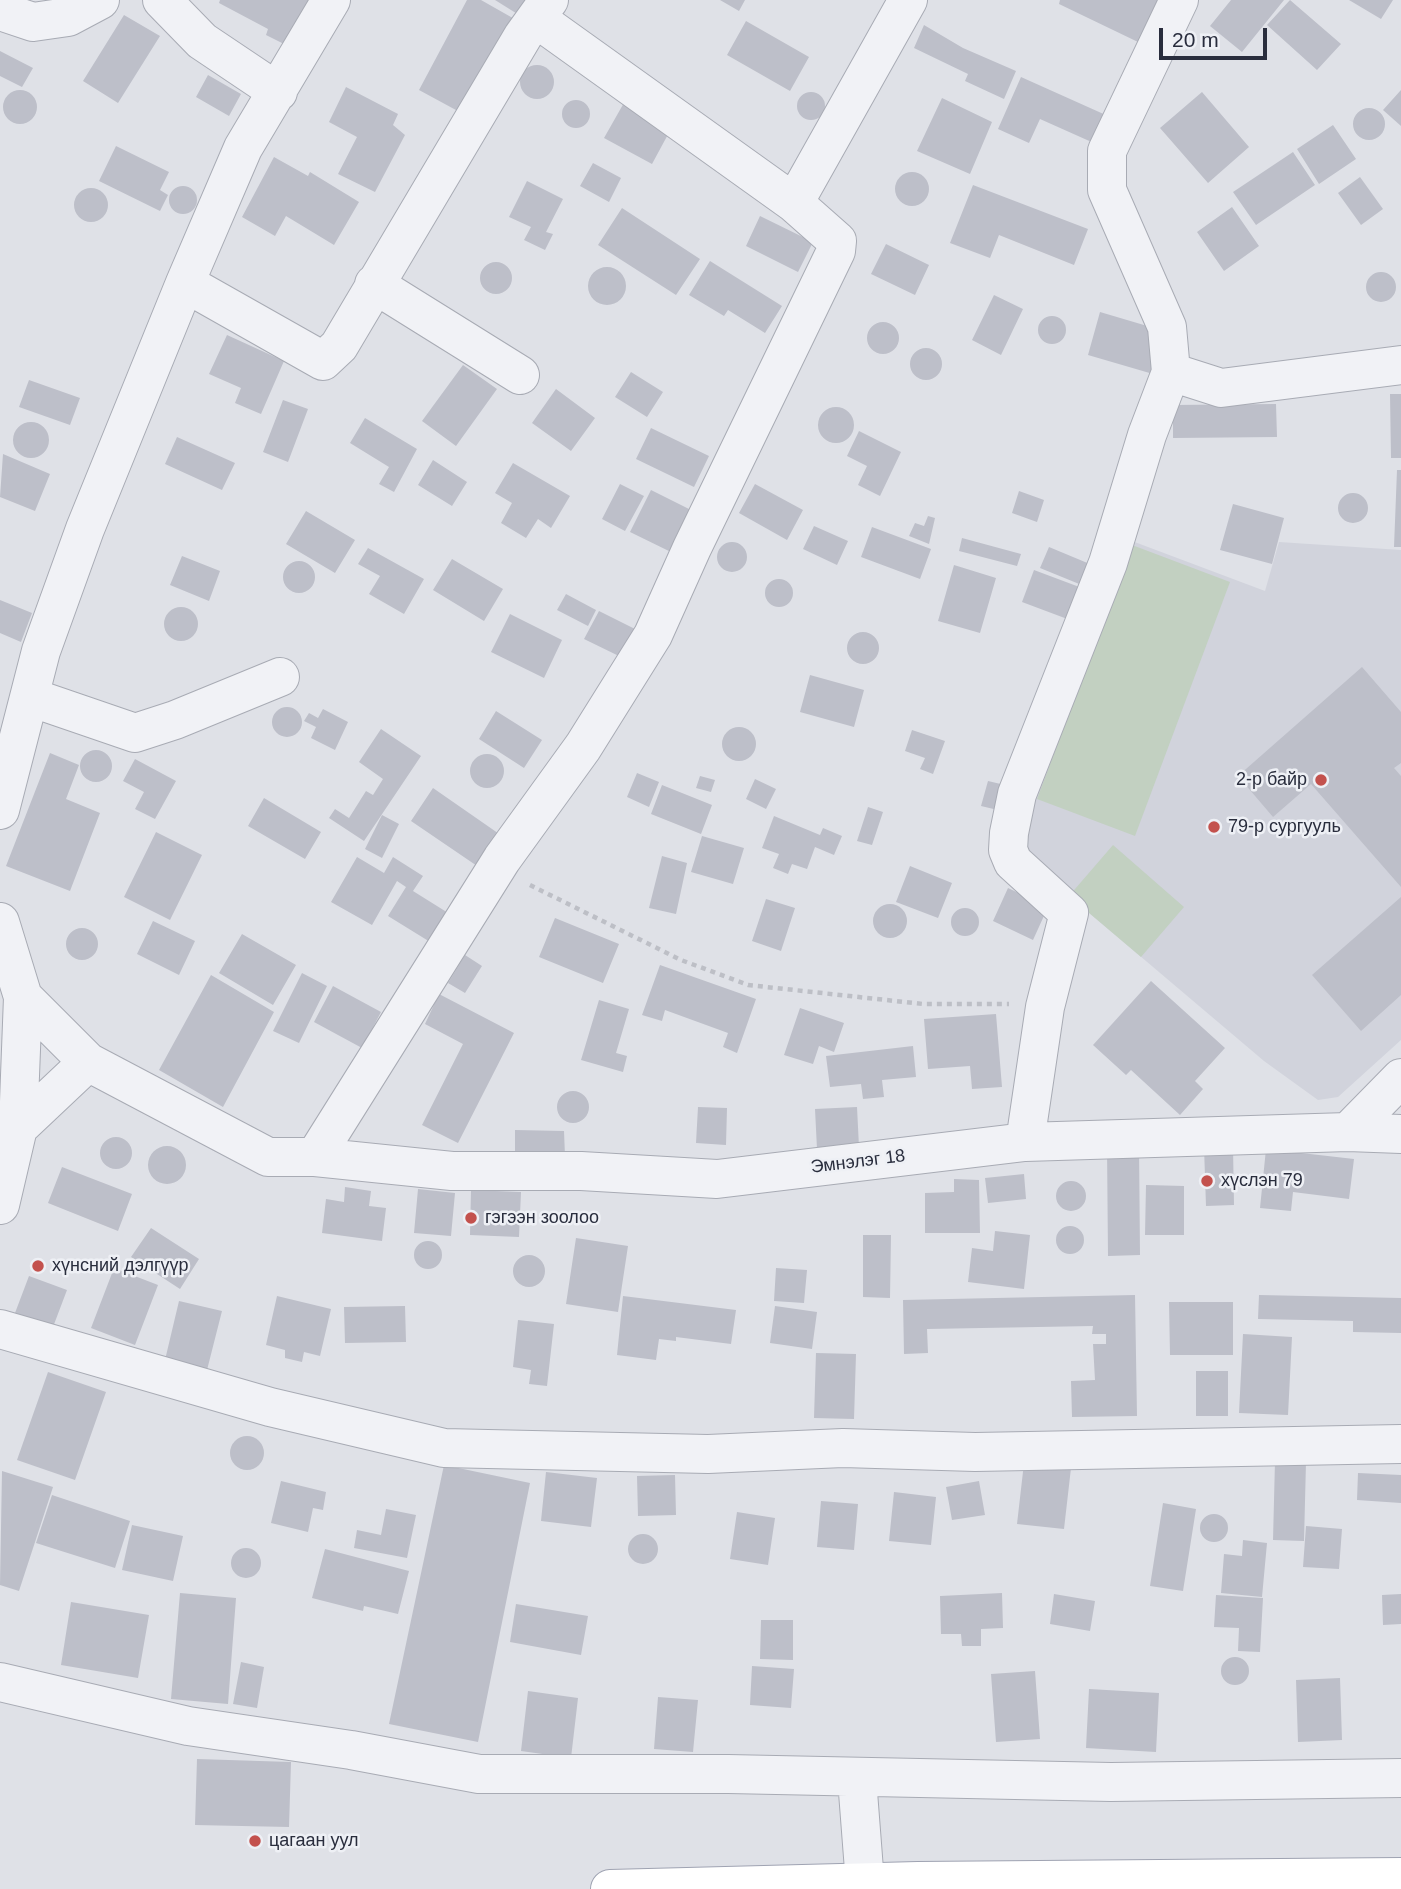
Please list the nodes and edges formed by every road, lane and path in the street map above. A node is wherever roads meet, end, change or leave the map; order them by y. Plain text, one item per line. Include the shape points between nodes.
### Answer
1 (100, 0) edge
2 (162, 0) edge
3 (331, 0) edge
4 (908, 0) edge
5 (1179, 0) edge
6 (543, 9) edge
7 (0, 11) edge
8 (278, 92) junction
9 (794, 202) junction
10 (185, 283) junction
11 (374, 284) junction
12 (1401, 365) edge
13 (1171, 372) junction
14 (520, 375) dead end
15 (280, 677) dead end
16 (30, 697) junction
17 (0, 810) edge
18 (496, 869) junction
19 (0, 922) edge
20 (23, 996) junction
21 (1045, 1007) junction
22 (88, 1062) junction
23 (1401, 1079) edge
24 (18, 1128) junction
25 (1348, 1132) junction
26 (1401, 1134) edge
27 (1025, 1142) junction
28 (315, 1157) junction
29 (0, 1205) edge
30 (0, 1329) edge
31 (1401, 1444) edge
32 (0, 1682) edge
33 (1401, 1778) edge
34 (857, 1779) junction
35 (1401, 1877) edge
36 (865, 1882) junction
37 (1323, 1884) edge
38 (918, 1885) edge
39 (610, 1889) edge

1 - 7 street via 68,17 33,22
2 - 8 street via 201,41
3 - 8 street
4 - 9 street
5 - 13 street via 1107,151 1107,190 1167,327
6 - 9 street
6 - 11 street
8 - 10 street via 243,148
9 - 18 street via 838,241 836,251 653,635 583,747
10 - 11 street via 323,361 339,346
10 - 16 street via 85,528 41,651
11 - 14 street
12 - 13 street via 1221,388
13 - 21 street via 1108,563 1017,794 1009,833 1013,862 1069,913
15 - 16 street via 135,733
16 - 17 street
18 - 21 path via 681,960 748,985 923,1004
18 - 28 street
19 - 20 street
20 - 22 street, Эмнэлэг 18
20 - 24 street
21 - 27 street
22 - 24 street
22 - 28 street, Эмнэлэг 18 via 268,1157
23 - 25 street
24 - 29 street
25 - 26 street, Эмнэлэг 18
25 - 27 street, Эмнэлэг 18
27 - 28 street, Эмнэлэг 18 via 717,1179 581,1171 452,1171
30 - 31 street via 270,1408 444,1448 708,1454 843,1448 975,1452
32 - 34 street via 188,1727 479,1774
33 - 34 street
34 - 36 street
35 - 37 main road
36 - 38 main road
36 - 39 main road
37 - 38 main road

